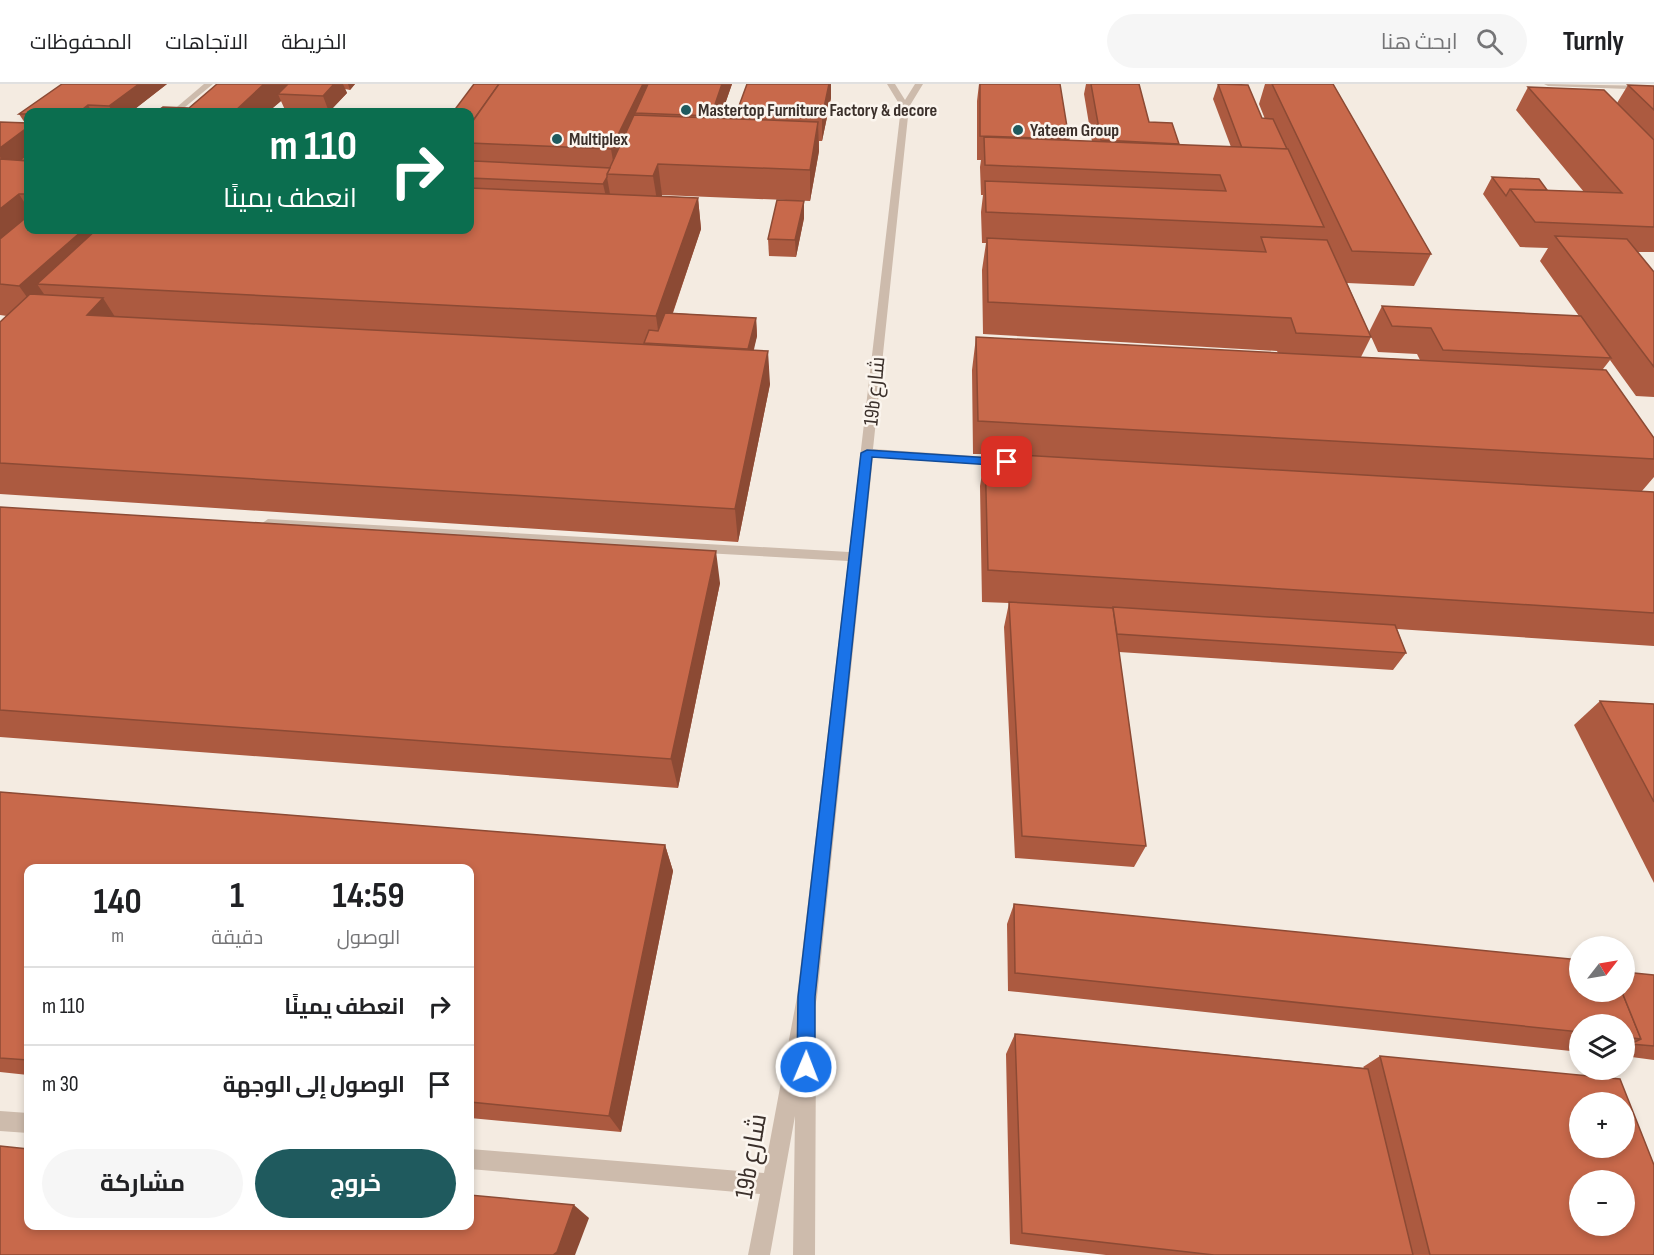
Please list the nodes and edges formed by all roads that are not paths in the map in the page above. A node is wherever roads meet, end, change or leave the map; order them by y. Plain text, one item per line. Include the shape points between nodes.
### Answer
1 (209, 84) edge
2 (891, 84) edge
3 (919, 84) edge
4 (1548, 84) edge
5 (1654, 88) edge
6 (905, 107) junction
7 (180, 108) edge
8 (867, 453) junction
9 (1021, 463) edge
10 (249, 523) edge
11 (855, 557) junction
12 (807, 997) junction
13 (0, 1121) edge
14 (24, 1123) edge
15 (474, 1159) edge
16 (772, 1184) junction
17 (759, 1255) edge
18 (804, 1255) edge

1 - 7 street
2 - 6 street
3 - 6 street, 19b شارع
4 - 5 street
6 - 8 street, 19b شارع
8 - 9 street
8 - 11 street, 19b شارع
10 - 11 street
11 - 12 street, 19b شارع
12 - 16 street, 19b شارع
12 - 18 street, 19b شارع
13 - 14 street
15 - 16 street
16 - 17 street, 19b شارع

